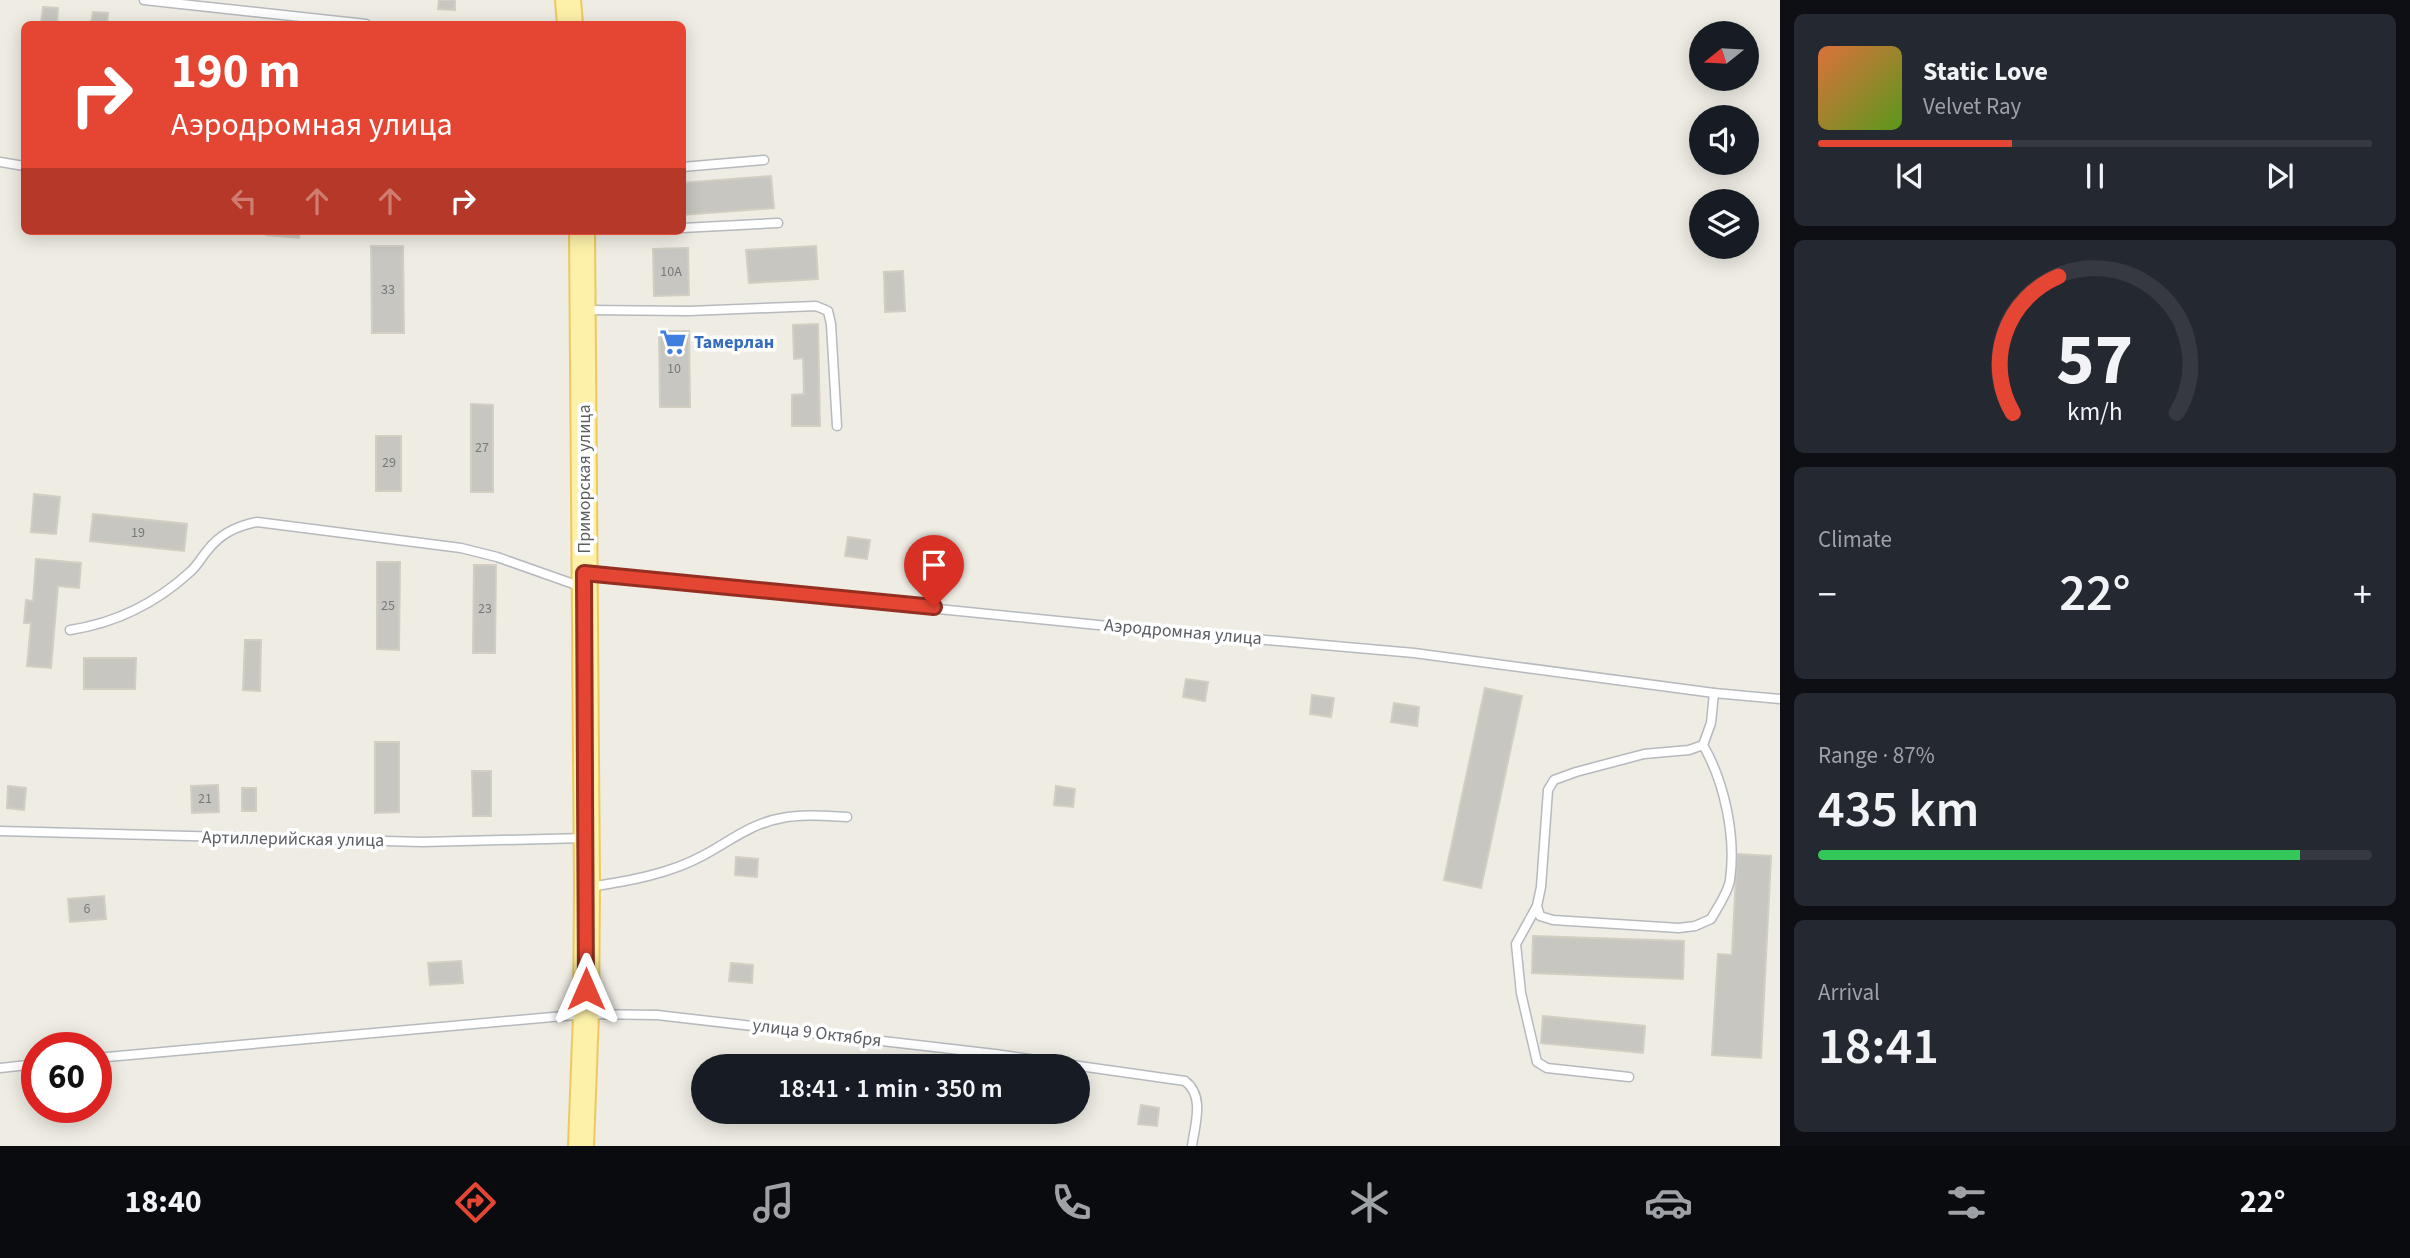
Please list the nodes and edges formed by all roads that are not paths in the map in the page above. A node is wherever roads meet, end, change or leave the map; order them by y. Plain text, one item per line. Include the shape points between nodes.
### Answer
1 (144, 0) edge
2 (568, 0) edge
3 (338, 21) edge
4 (570, 21) edge
5 (764, 160) dead end
6 (0, 162) edge
7 (21, 166) edge
8 (686, 167) edge
9 (778, 223) dead end
10 (686, 228) edge
11 (582, 235) edge
12 (584, 310) junction
13 (837, 426) dead end
14 (584, 580) junction
15 (70, 630) dead end
16 (1714, 694) junction
17 (1780, 699) edge
18 (1703, 745) junction
19 (847, 817) dead end
20 (0, 831) edge
21 (586, 838) junction
22 (587, 887) junction
23 (1536, 906) junction
24 (586, 1014) junction
25 (112, 1057) edge
26 (21, 1066) edge
27 (0, 1068) edge
28 (1629, 1077) dead end
29 (581, 1146) edge
30 (1192, 1146) edge

1 - 3 lane
2 - 4 main road
5 - 8 lane
6 - 7 lane
9 - 10 lane
11 - 12 main road, Приморская улица
12 - 13 lane via 817,306 828,311
12 - 14 main road, Приморская улица
14 - 15 lane, Аэродромная улица via 461,548 257,522 237,525 220,537 192,570 136,610 97,626
14 - 16 lane, Аэродромная улица via 1413,653
14 - 21 main road, Приморская улица
16 - 17 lane, Аэродромная улица
16 - 18 lane
18 - 23 lane via 1644,754 1554,780 1548,790
18 - 23 lane via 1714,762 1730,837 1730,883 1711,919 1679,928 1553,920 1541,916
19 - 22 lane via 782,818 760,824 703,856 666,870
20 - 21 lane, Артиллерийская улица via 422,842
21 - 22 main road, Приморская улица
22 - 24 main road, Приморская улица
23 - 28 lane via 1517,944 1521,993 1537,1062 1547,1068
24 - 25 lane, улица 9 Октября
24 - 29 main road, Приморская улица
24 - 30 lane, улица 9 Октября via 657,1015 1185,1081 1196,1095
26 - 27 lane

